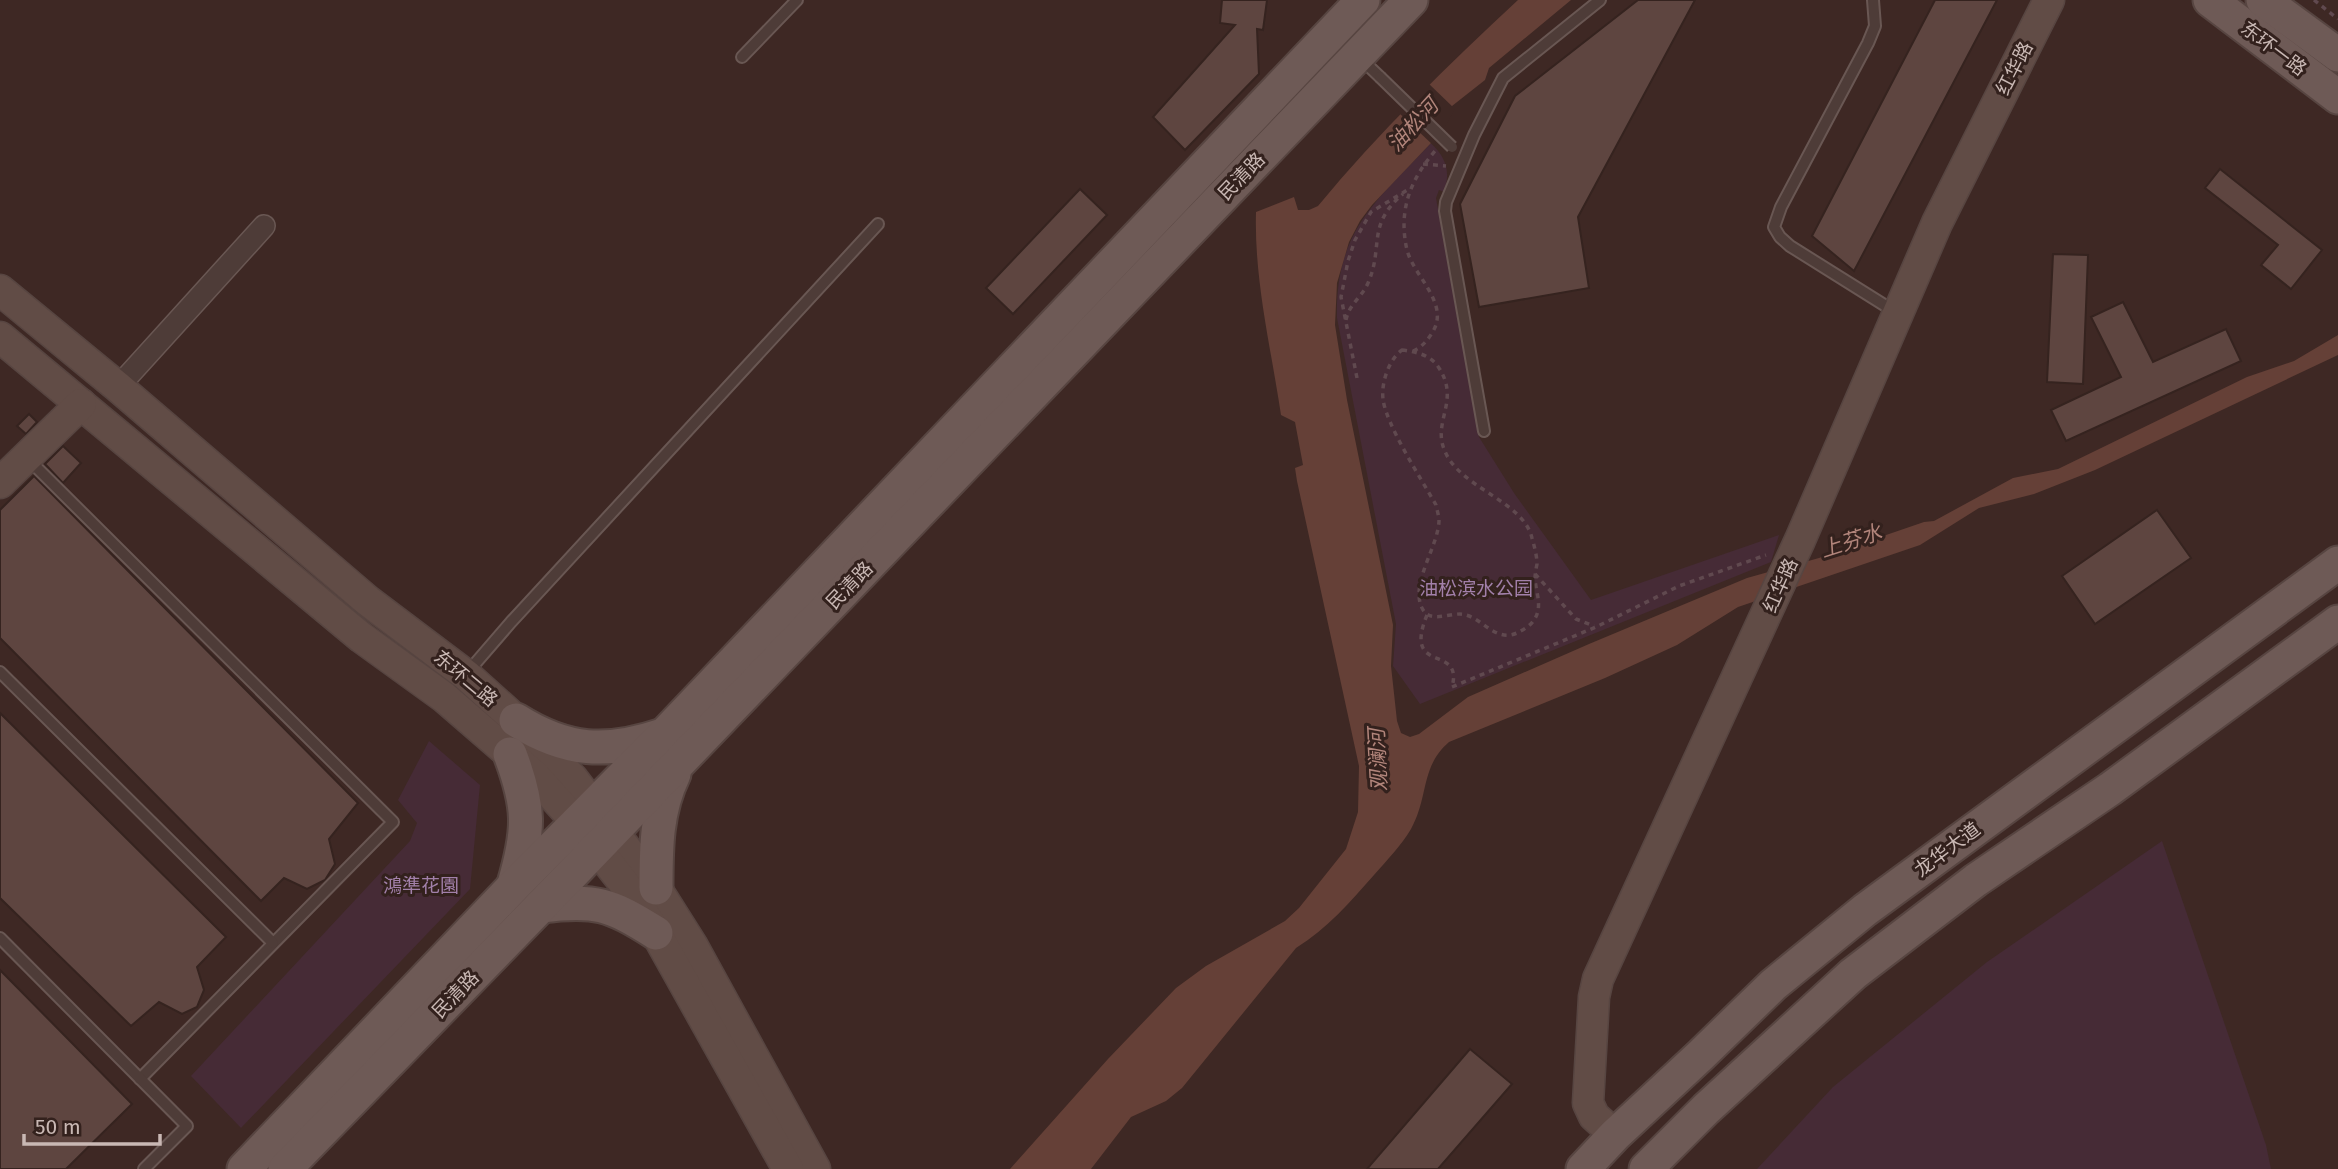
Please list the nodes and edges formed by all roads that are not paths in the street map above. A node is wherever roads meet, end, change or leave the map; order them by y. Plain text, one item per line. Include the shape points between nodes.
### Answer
1 (797, 0) edge
2 (1363, 0) edge
3 (1411, 0) edge
4 (1600, 0) edge
5 (1873, 0) edge
6 (2049, 0) edge
7 (2210, 0) edge
8 (2263, 0) edge
9 (2338, 55) edge
10 (742, 57) dead end
11 (1368, 67) junction
12 (2338, 97) edge
13 (1470, 154) junction
14 (878, 225) dead end
15 (264, 226) dead end
16 (0, 290) edge
17 (1897, 313) junction
18 (0, 337) edge
19 (118, 387) junction
20 (80, 404) junction
21 (1483, 431) dead end
22 (26, 457) junction
23 (0, 483) edge
24 (2338, 563) edge
25 (2338, 622) edge
26 (0, 672) edge
27 (466, 675) junction
28 (516, 720) junction
29 (673, 747) junction
30 (510, 754) junction
31 (595, 828) junction
32 (514, 886) junction
33 (656, 888) junction
34 (541, 906) junction
35 (656, 933) junction
36 (0, 938) edge
37 (274, 943) junction
38 (140, 1079) junction
39 (1615, 1135) junction
40 (144, 1169) edge
41 (244, 1169) edge
42 (285, 1169) edge
43 (788, 1169) edge
44 (815, 1169) edge
45 (1583, 1169) edge
46 (1646, 1169) edge

1 - 10 lane
2 - 29 main road, 民清路
3 - 11 main road, 民清路
4 - 13 lane via 1503,78
5 - 17 lane via 1875,26 1868,43 1774,227 1790,246
6 - 17 main road, 红华路 via 1968,157
7 - 12 main road, 东环一路
8 - 9 main road, 东环一路
11 - 13 lane, bridge via 1452,147
11 - 29 main road, 民清路
13 - 21 lane via 1445,211
14 - 27 lane
15 - 19 street
16 - 19 main road, 东环二路
17 - 39 main road, 红华路 via 1788,546 1767,614 1598,979 1588,1104
18 - 20 main road, 东环二路
19 - 27 main road, 东环二路 via 368,601
20 - 22 main road
20 - 30 main road, 东环二路
22 - 23 main road
22 - 37 lane via 393,822
24 - 39 main road, 龙华大道 via 1865,910 1773,985
25 - 46 main road via 2110,789 1976,880 1853,974
26 - 37 lane
27 - 28 main road, 东环二路
28 - 29 main road via 560,743
28 - 31 main road, 东环二路 via 573,779
29 - 31 main road, 民清路
29 - 33 main road via 656,841
30 - 31 main road, 东环二路
30 - 32 main road via 525,801 527,825
31 - 32 main road, 民清路
31 - 33 main road, 东环二路
31 - 34 main road, 民清路
31 - 35 main road, 东环二路
32 - 41 main road, 民清路
33 - 44 main road, 东环二路 via 692,944
34 - 35 main road via 570,902 617,909
34 - 42 main road, 民清路
35 - 43 main road, 东环二路
36 - 38 lane
37 - 38 lane
38 - 40 lane via 187,1126
39 - 45 main road, 龙华大道

